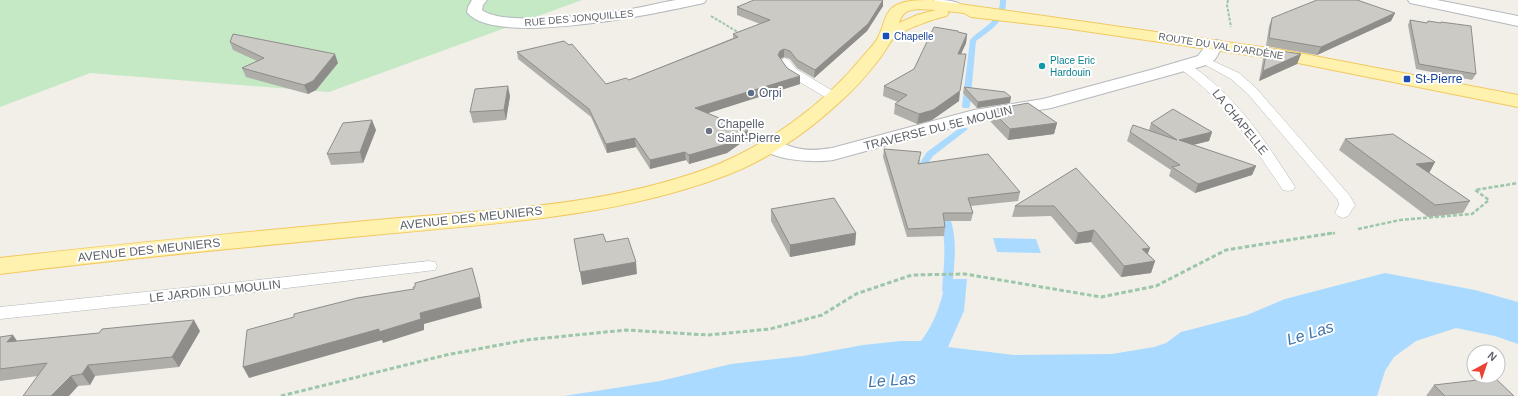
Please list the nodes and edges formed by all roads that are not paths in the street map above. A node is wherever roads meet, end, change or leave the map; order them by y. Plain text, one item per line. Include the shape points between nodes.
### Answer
1 (480, 0) edge
2 (1414, 0) edge
3 (692, 2) edge
4 (910, 4) edge
5 (1452, 4) edge
6 (956, 6) junction
7 (941, 7) edge
8 (985, 13) junction
9 (1518, 21) edge
10 (893, 31) junction
11 (1215, 45) junction
12 (1204, 60) junction
13 (785, 62) edge
14 (1183, 66) junction
15 (834, 97) junction
16 (1518, 101) edge
17 (769, 146) junction
18 (1288, 187) dead end
19 (1344, 213) dead end
20 (0, 266) edge
21 (429, 266) dead end
22 (0, 313) edge

1 - 3 street, RUE DES JONQUILLES via 476,4 475,12 487,19 509,24 630,14
2 - 5 street
4 - 6 main road
4 - 7 main road
4 - 10 main road, AVENUE DES MEUNIERS
5 - 9 street
6 - 7 street
6 - 8 main road
7 - 8 main road
7 - 10 main road
8 - 11 main road, ROUTE DU VAL D'ARDÈNE
10 - 15 main road, AVENUE DES MEUNIERS via 867,64
11 - 12 street
11 - 16 main road, ROUTE DU VAL D'ARDÈNE via 1334,64
12 - 14 street, TRAVERSE DU 5E MOULIN
12 - 19 lane via 1236,76 1252,91 1345,199 1347,205
13 - 15 lane via 792,72
14 - 17 street, TRAVERSE DU 5E MOULIN via 1057,100 974,116 824,156 803,156
14 - 18 lane, LA CHAPELLE via 1206,83 1238,116
15 - 17 main road, AVENUE DES MEUNIERS
17 - 20 main road, AVENUE DES MEUNIERS via 735,164 688,182 571,207
21 - 22 lane, LE JARDIN DU MOULIN

